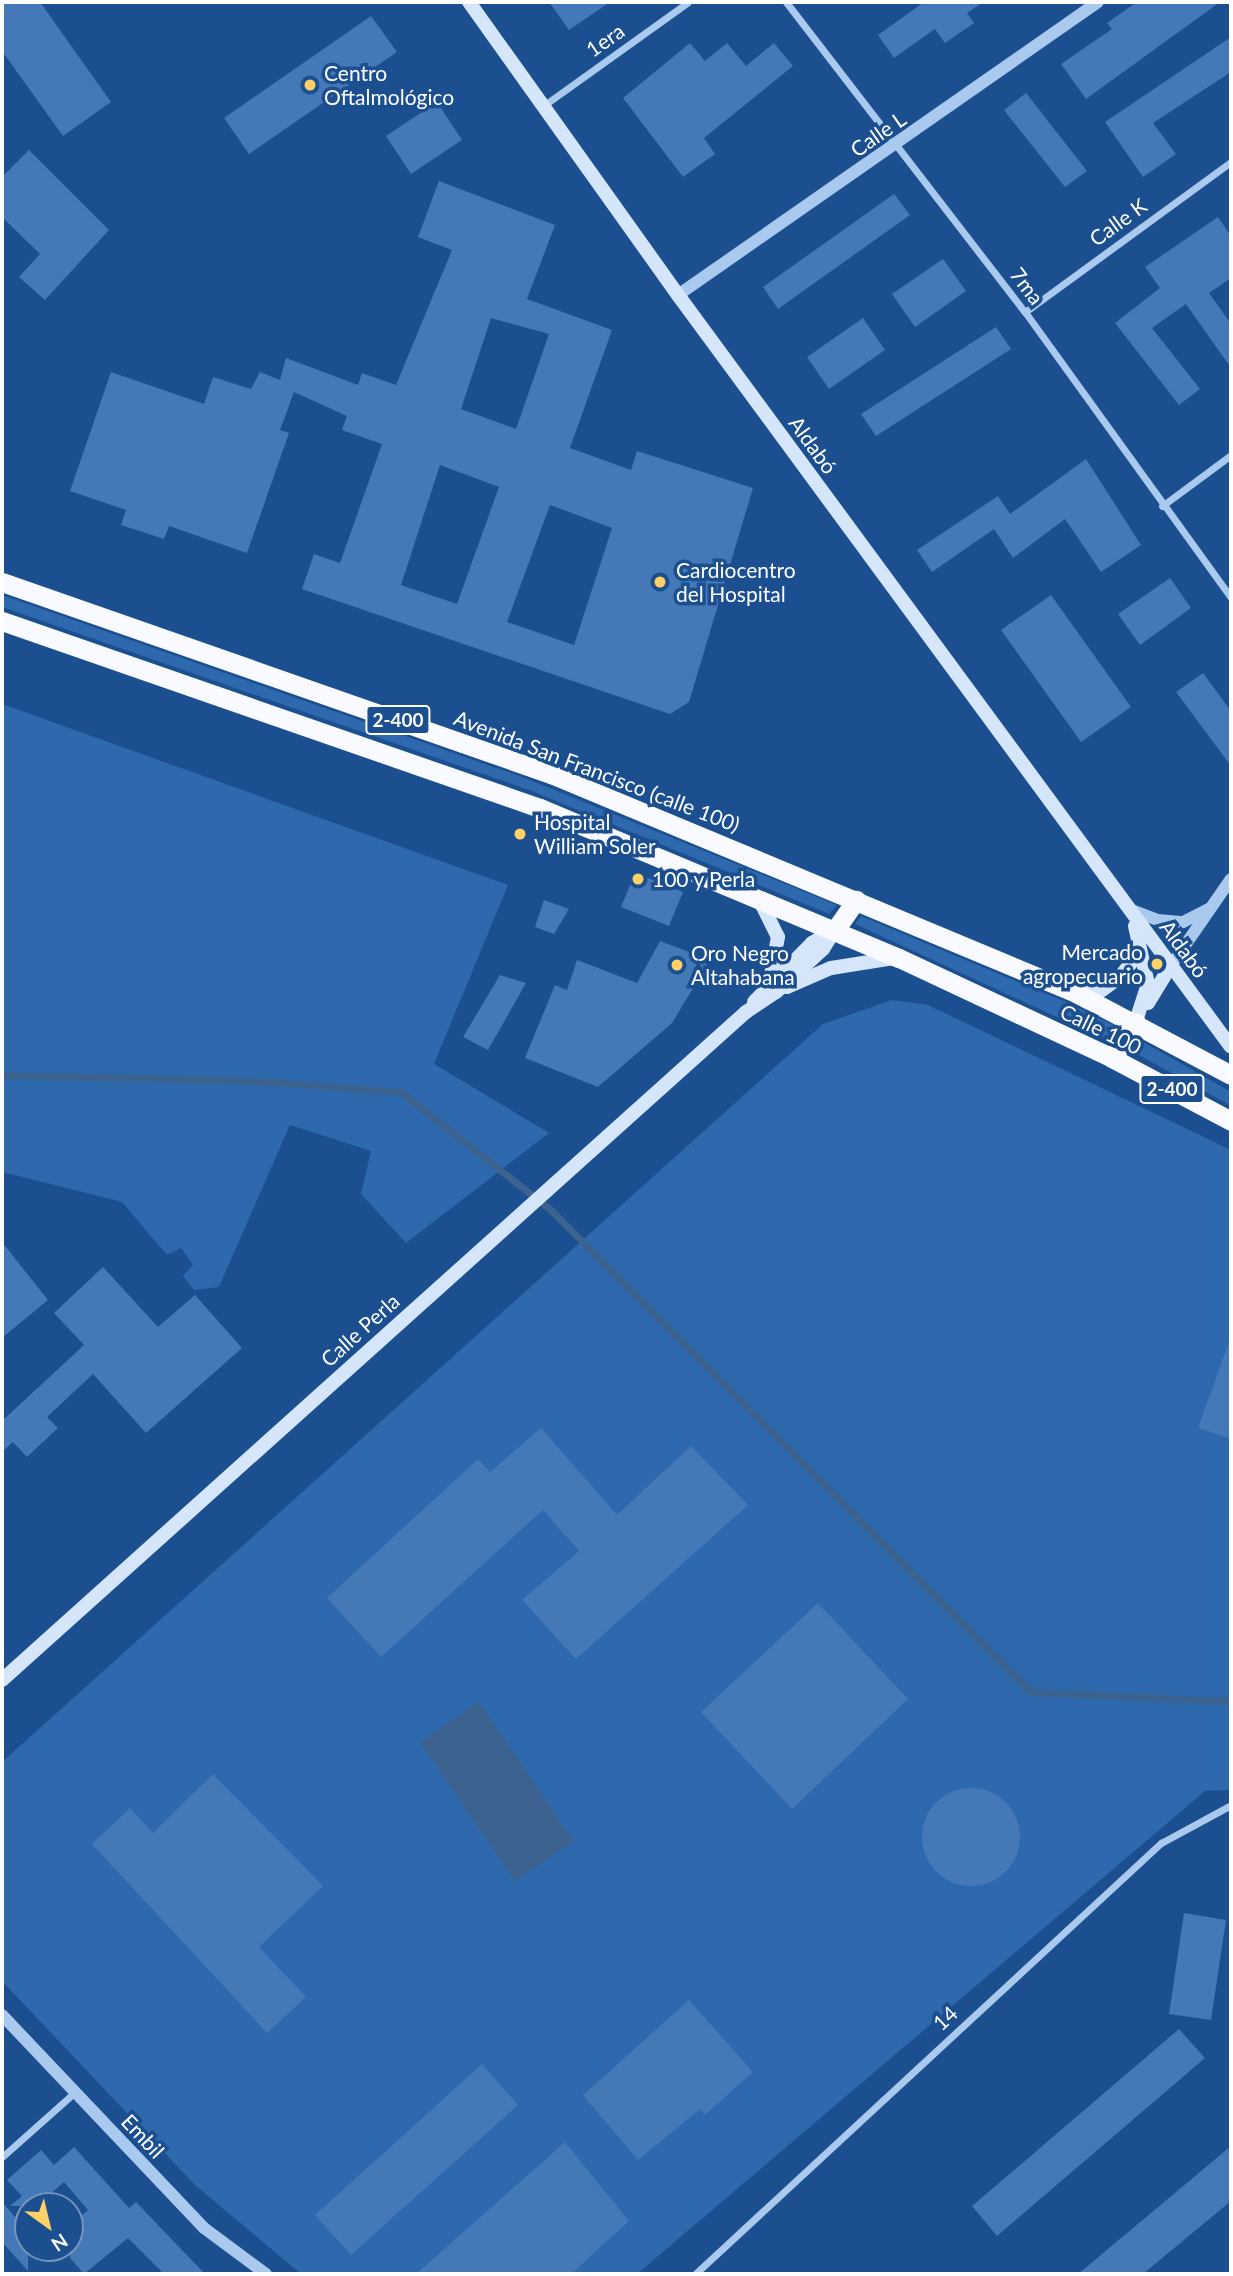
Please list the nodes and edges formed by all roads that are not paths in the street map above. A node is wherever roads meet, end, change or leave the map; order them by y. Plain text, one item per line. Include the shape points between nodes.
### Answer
1 (469, 2) edge
2 (688, 2) edge
3 (786, 2) edge
4 (1098, 2) edge
5 (542, 106) junction
6 (896, 145) junction
7 (1231, 162) edge
8 (678, 295) junction
9 (1025, 312) junction
10 (1231, 455) edge
11 (1162, 506) junction
12 (2, 582) edge
13 (1231, 598) edge
14 (2, 621) edge
15 (1231, 878) edge
16 (856, 900) junction
17 (760, 901) junction
18 (1129, 909) junction
19 (1210, 909) junction
20 (835, 930) junction
21 (1140, 939) junction
22 (899, 958) junction
23 (1170, 967) junction
24 (773, 986) junction
25 (1076, 992) junction
26 (1136, 1022) junction
27 (1231, 1047) edge
28 (1112, 1058) junction
29 (1231, 1075) edge
30 (1231, 1121) edge
31 (2, 1680) edge
32 (1231, 1805) edge
33 (2, 2015) edge
34 (75, 2092) junction
35 (2, 2157) edge
36 (266, 2274) edge
37 (695, 2274) edge

1 - 5 main road, Aldabó
2 - 5 street, 1era
3 - 6 street, 7ma
4 - 6 street, Calle L
5 - 8 main road, Aldabó
6 - 8 street, Calle L
6 - 9 street, 7ma
7 - 9 street, Calle K
8 - 18 main road, Aldabó
9 - 11 street, 7ma
10 - 11 street
11 - 13 street, 7ma
12 - 16 highway, Avenida San Francisco (calle 100) / 2-400 via 551,774
14 - 17 highway, 2-400 via 540,808
15 - 19 street
16 - 20 highway
16 - 25 highway, Calle 100 / 2-400
17 - 20 highway, 2-400
17 - 24 main road via 778,937
18 - 19 street via 1158,920 1183,922
18 - 21 main road, Aldabó
18 - 23 main road, Aldabó
19 - 23 street
20 - 22 highway, Calle 100 / 2-400
20 - 24 main road, Calle Perla via 823,949
21 - 25 main road via 1134,959 1120,977 1102,990
21 - 26 main road, Aldabó via 1148,984
22 - 24 main road via 863,960
22 - 28 highway, Calle 100 / 2-400
23 - 26 main road
23 - 27 main road, Aldabó
24 - 31 main road, Calle Perla
25 - 26 highway, Calle 100 / 2-400
26 - 28 highway
26 - 29 highway, Calle 100 / 2-400
28 - 30 highway, Calle 100 / 2-400
32 - 37 street, 14 via 1161,1843
33 - 34 street, Embil
34 - 35 street
34 - 36 street, Embil via 204,2228

